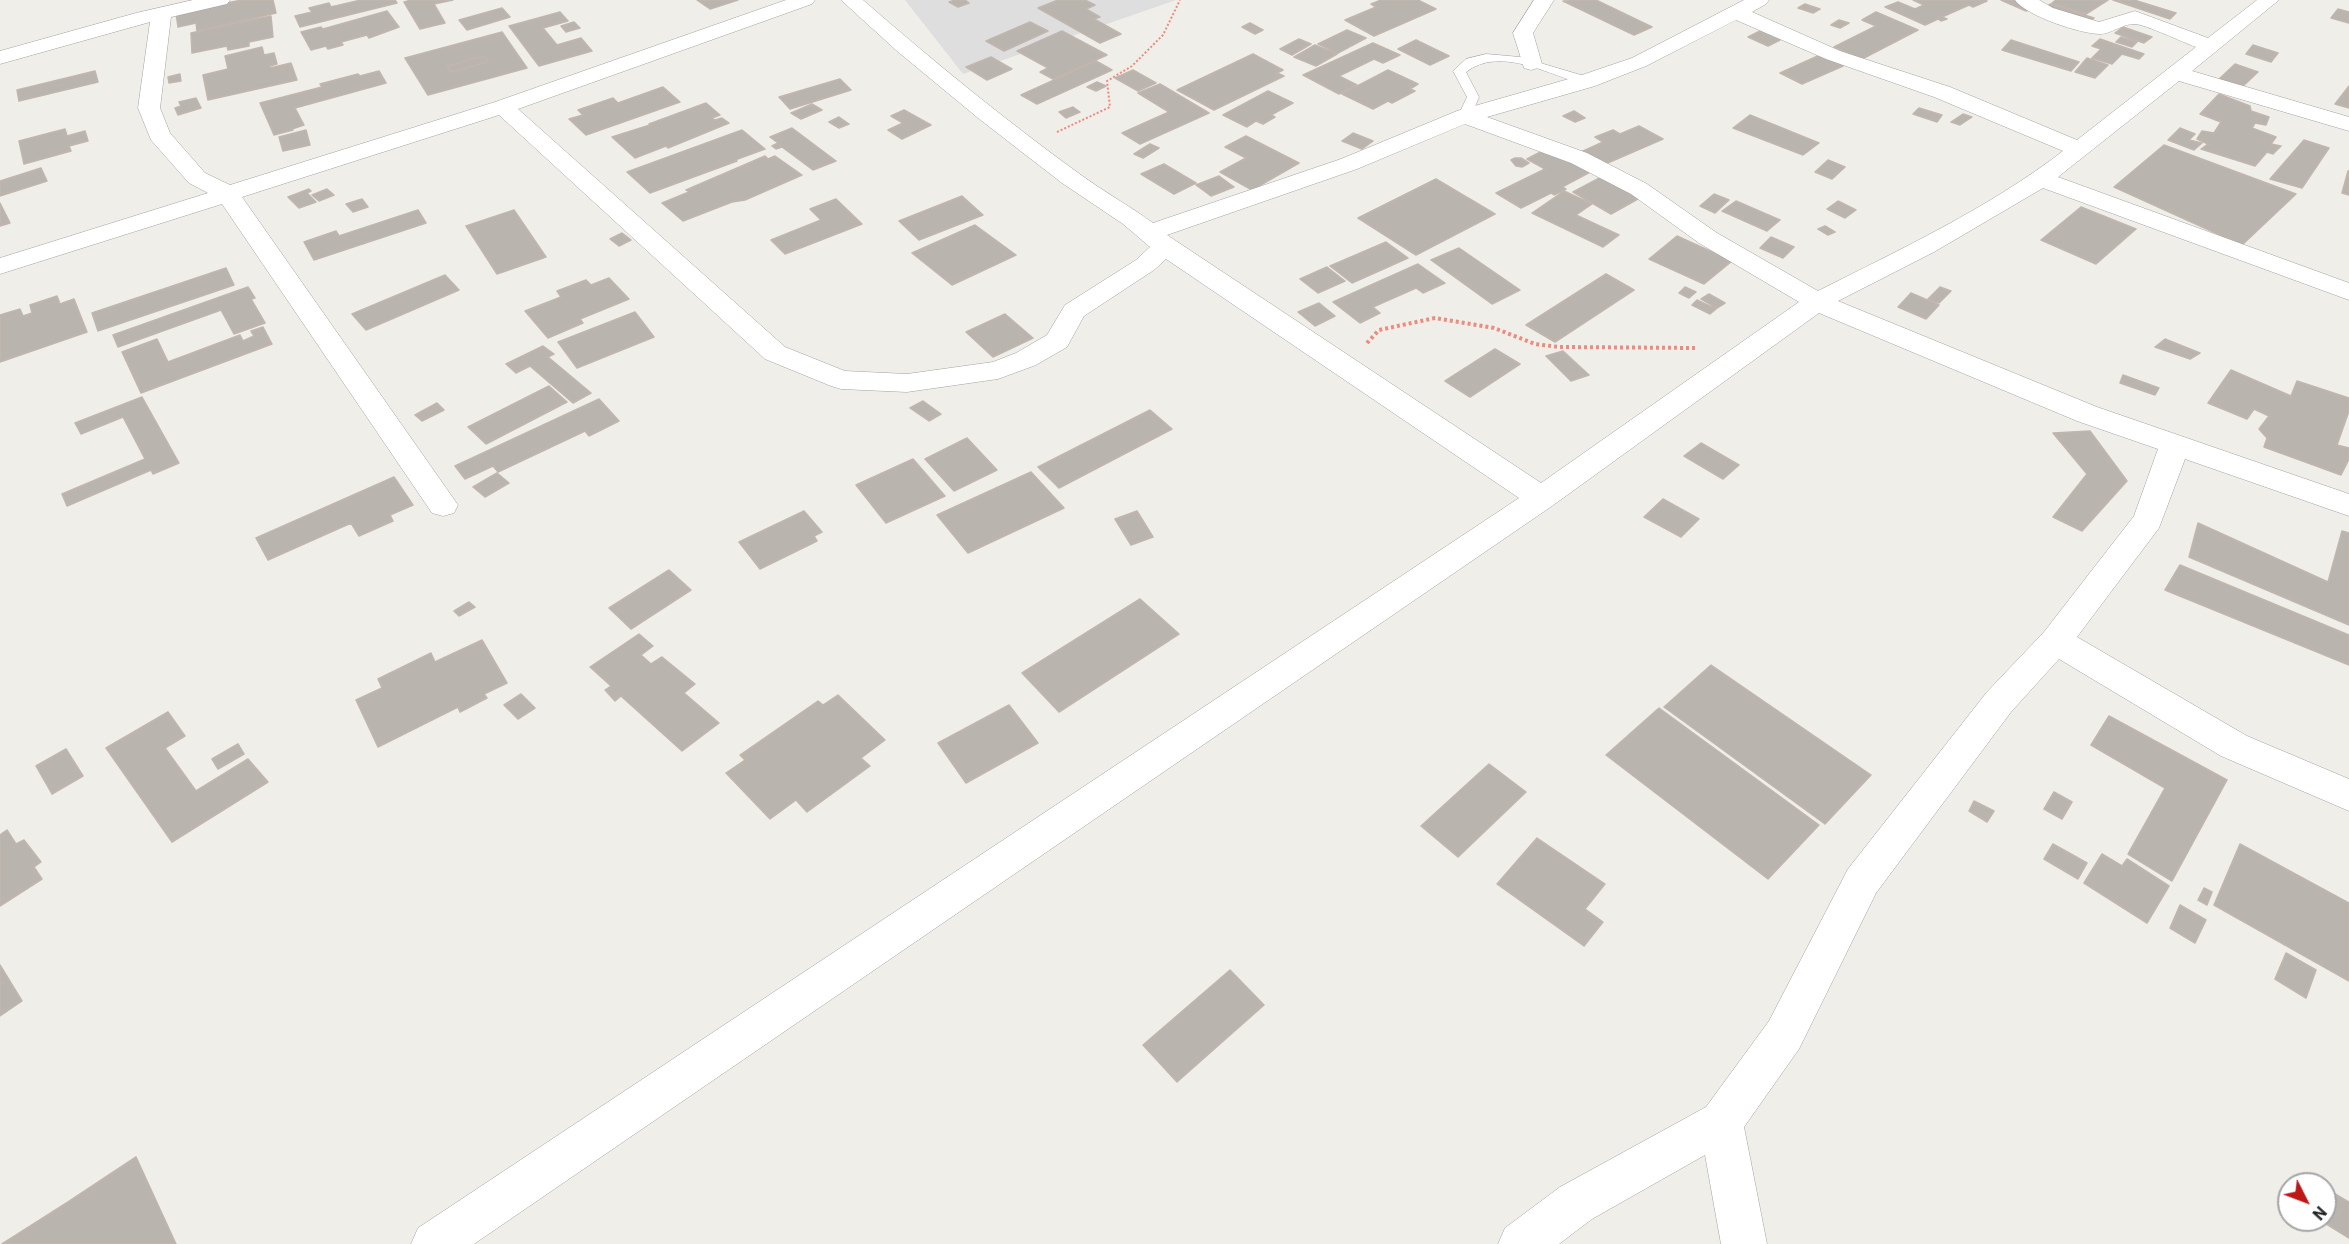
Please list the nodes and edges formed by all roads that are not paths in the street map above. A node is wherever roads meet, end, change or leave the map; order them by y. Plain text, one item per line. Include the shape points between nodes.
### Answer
1 (220, 0) edge
2 (805, 0) edge
3 (851, 0) edge
4 (1544, 0) edge
5 (1759, 0) edge
6 (2025, 0) edge
7 (2269, 0) edge
8 (1736, 12) junction
9 (161, 13) junction
10 (2211, 46) junction
11 (0, 58) edge
12 (1531, 64) junction
13 (2175, 73) junction
14 (1587, 81) junction
15 (503, 107) junction
16 (1465, 116) junction
17 (2349, 124) edge
18 (2079, 149) junction
19 (2041, 179) junction
20 (227, 193) junction
21 (1158, 240) junction
22 (0, 266) edge
23 (2349, 292) edge
24 (1817, 302) junction
25 (2175, 444) junction
26 (2346, 496) edge
27 (1541, 498) junction
28 (443, 505) dead end
29 (2056, 641) junction
30 (2349, 795) edge
31 (1721, 1122) junction
32 (434, 1244) edge
33 (1521, 1244) edge
34 (1744, 1244) edge

1 - 9 street
2 - 15 street
3 - 21 street via 956,92
4 - 12 street via 1523,33
5 - 8 street
6 - 10 street via 2082,25 2100,28 2135,17
7 - 10 street
8 - 14 street via 1639,62
8 - 18 street via 1833,56 1942,93
9 - 11 street
9 - 20 street via 149,108 159,135 197,178
10 - 13 street
12 - 14 lane
12 - 16 lane via 1494,56 1466,62 1459,71 1473,97
13 - 17 street
13 - 18 street
14 - 16 street
15 - 20 street
15 - 21 street via 775,353 841,380 907,383 998,370 1026,359 1057,341 1074,311 1145,265
16 - 21 street
16 - 24 street via 1579,158 1639,189 1708,238
18 - 19 street
19 - 23 street
19 - 24 street via 1925,247
20 - 22 street
20 - 28 street
21 - 27 street
24 - 25 street via 2087,414
24 - 27 street
25 - 26 street
25 - 29 street via 2148,520
27 - 32 street
29 - 30 street via 2234,746
29 - 31 street via 1999,702 1862,881 1784,1035
31 - 33 street via 1576,1203
31 - 34 street

